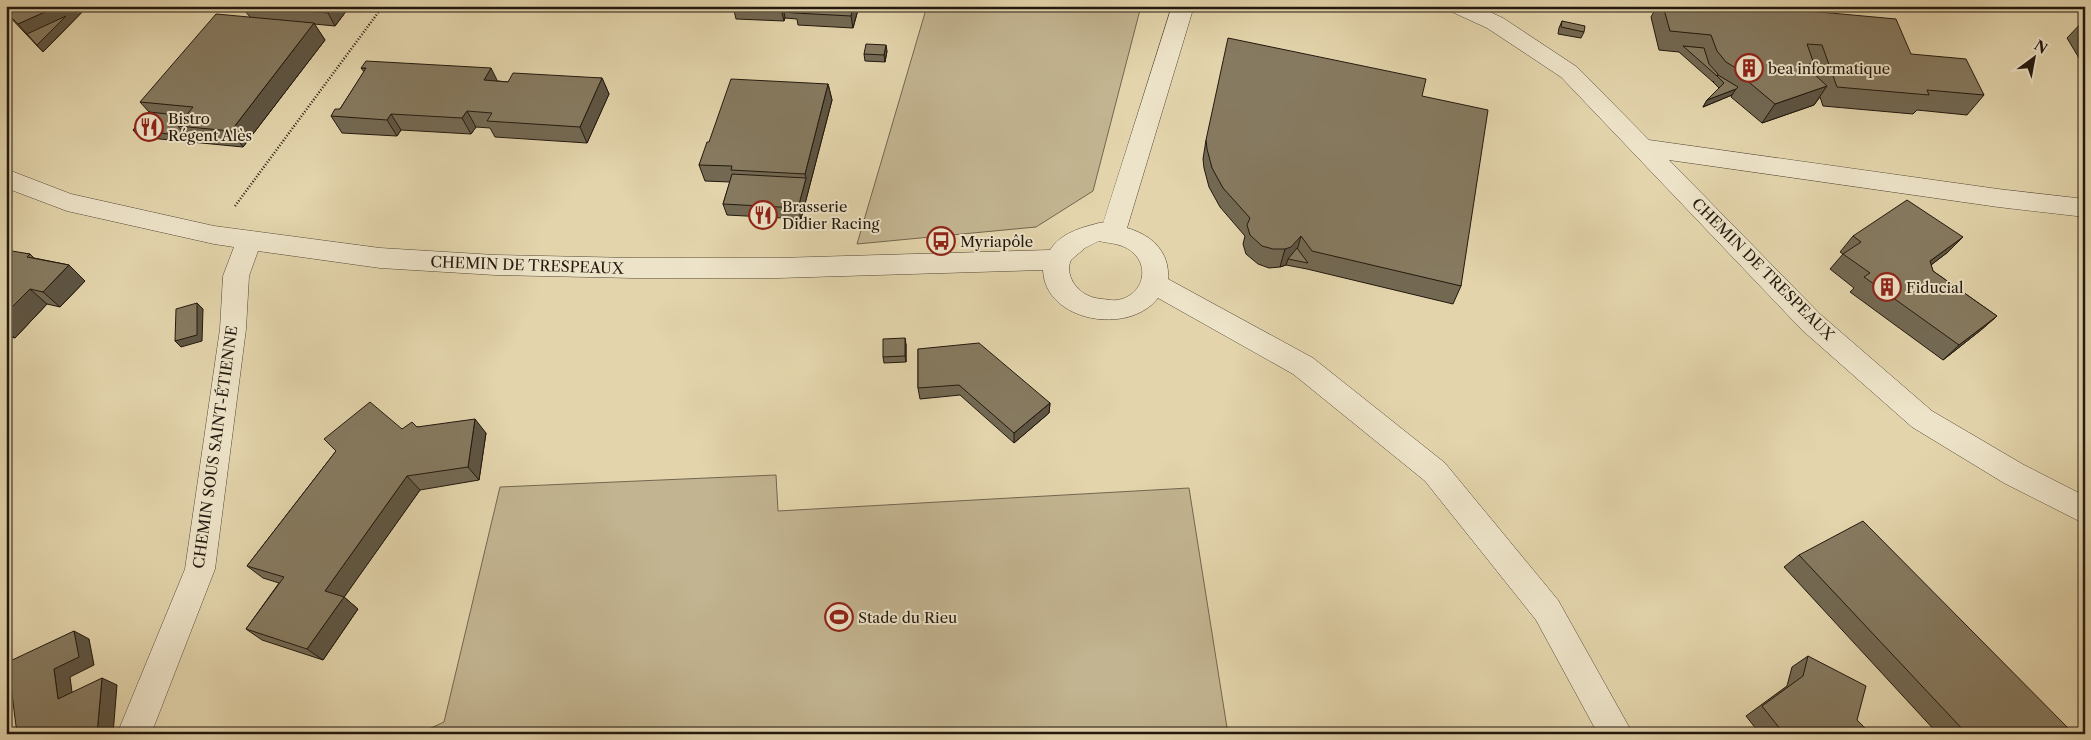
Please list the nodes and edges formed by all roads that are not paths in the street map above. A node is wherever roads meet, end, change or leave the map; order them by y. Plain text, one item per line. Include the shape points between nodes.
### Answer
1 (1183, 6) edge
2 (1458, 6) edge
3 (1643, 148) junction
4 (6, 178) edge
5 (2085, 208) edge
6 (1113, 233) junction
7 (249, 240) junction
8 (1057, 260) junction
9 (1154, 284) junction
10 (2085, 511) edge
11 (134, 734) edge
12 (1616, 734) edge

1 - 6 street
2 - 3 street, CHEMIN DE TRESPEAUX via 1495,23 1569,72
3 - 5 street
3 - 10 street, CHEMIN DE TRESPEAUX via 1811,322 1922,419 2014,474
4 - 7 street, CHEMIN DE TRESPEAUX via 67,202
6 - 8 street via 1099,232 1072,241
6 - 9 street via 1127,236 1149,251 1157,273
7 - 8 street, CHEMIN DE TRESPEAUX via 380,258 515,266 778,268
7 - 11 street, CHEMIN SOUS SAINT-ÉTIENNE via 236,276 233,329 200,569
8 - 9 street via 1060,286 1070,298 1100,310 1134,304 1147,296
9 - 12 street via 1303,366 1435,472 1547,610

